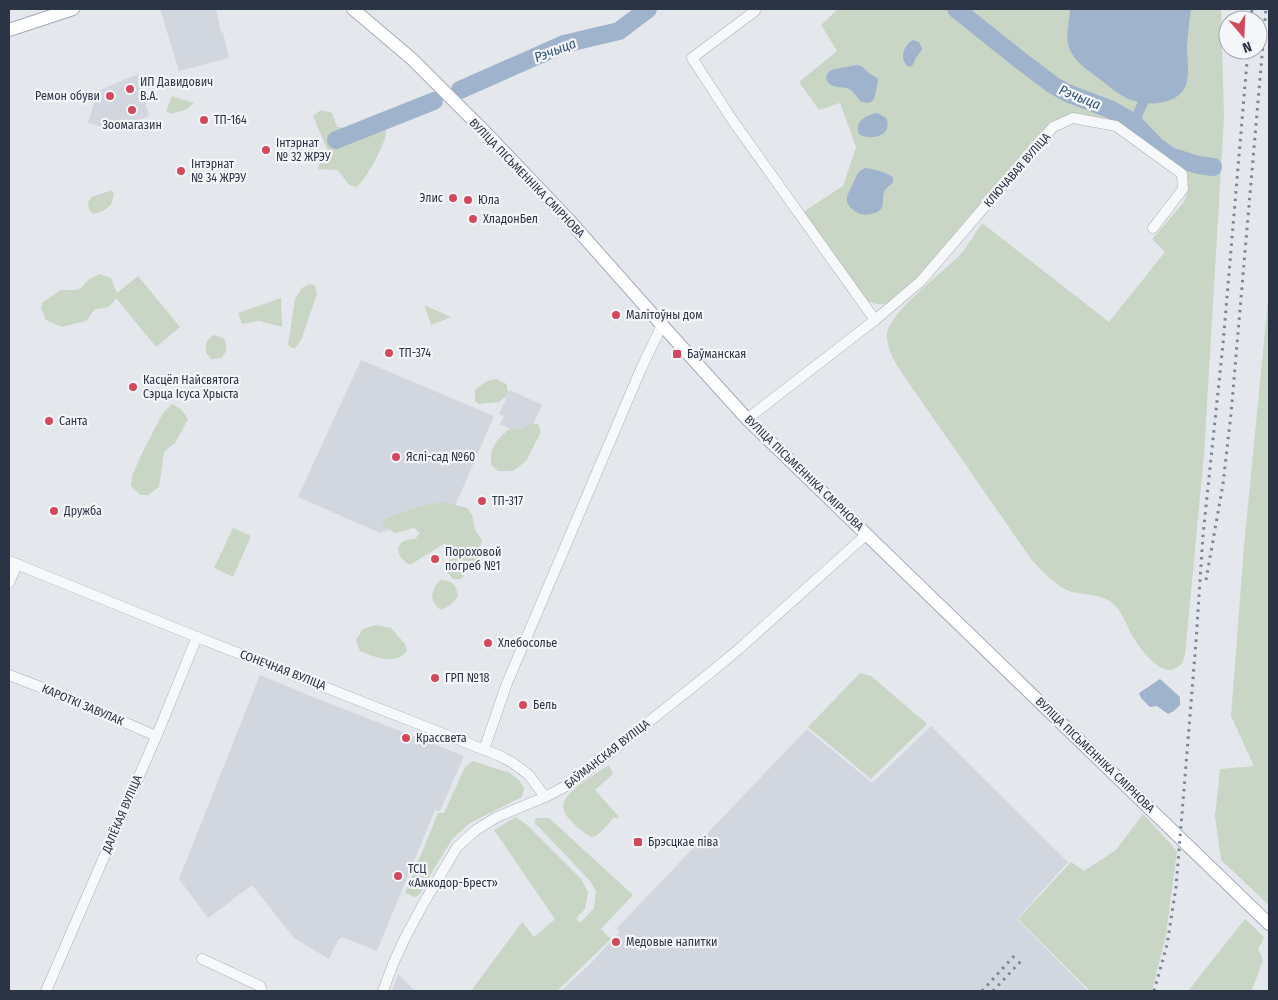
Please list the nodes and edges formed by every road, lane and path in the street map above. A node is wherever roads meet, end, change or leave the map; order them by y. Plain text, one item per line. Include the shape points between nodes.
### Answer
1 (73, 9) edge
2 (353, 9) edge
3 (753, 9) edge
4 (9, 30) edge
5 (1153, 228) dead end
6 (875, 320) junction
7 (662, 325) junction
8 (748, 420) junction
9 (867, 534) junction
10 (13, 562) edge
11 (9, 583) edge
12 (197, 636) junction
13 (9, 675) edge
14 (156, 736) junction
15 (483, 749) junction
16 (545, 797) junction
17 (1269, 924) edge
18 (202, 960) dead end
19 (46, 991) edge
20 (262, 991) edge
21 (383, 991) edge

1 - 4 main road
2 - 7 main road, ВУЛІЦА ПІСЬМЕННІКА СМІРНОВА via 412,59 488,135
3 - 6 street via 755,11 692,58
5 - 6 street, КЛЮЧАВАЯ ВУЛІЦА via 1183,190 1182,174 1116,126 1073,118 1053,127 921,281
6 - 8 street, КЛЮЧАВАЯ ВУЛІЦА
7 - 8 main road, ВУЛІЦА ПІСЬМЕННІКА СМІРНОВА
7 - 15 street via 507,684
8 - 9 main road, ВУЛІЦА ПІСЬМЕННІКА СМІРНОВА
9 - 16 street, БАЎМАНСКАЯ ВУЛІЦА via 710,673 572,783
9 - 17 main road, ВУЛІЦА ПІСЬМЕННІКА СМІРНОВА
10 - 11 street
10 - 12 street, СОНЕЧНАЯ ВУЛІЦА
12 - 14 street, ДАЛЁКАЯ ВУЛІЦА
12 - 15 street, СОНЕЧНАЯ ВУЛІЦА
13 - 14 street, КАРОТКІ ЗАВУЛАК
14 - 19 street, ДАЛЁКАЯ ВУЛІЦА
15 - 16 street, СОНЕЧНАЯ ВУЛІЦА via 529,775
16 - 21 street, БАЎМАНСКАЯ ВУЛІЦА via 497,817 457,847 405,938
18 - 20 street via 260,986

